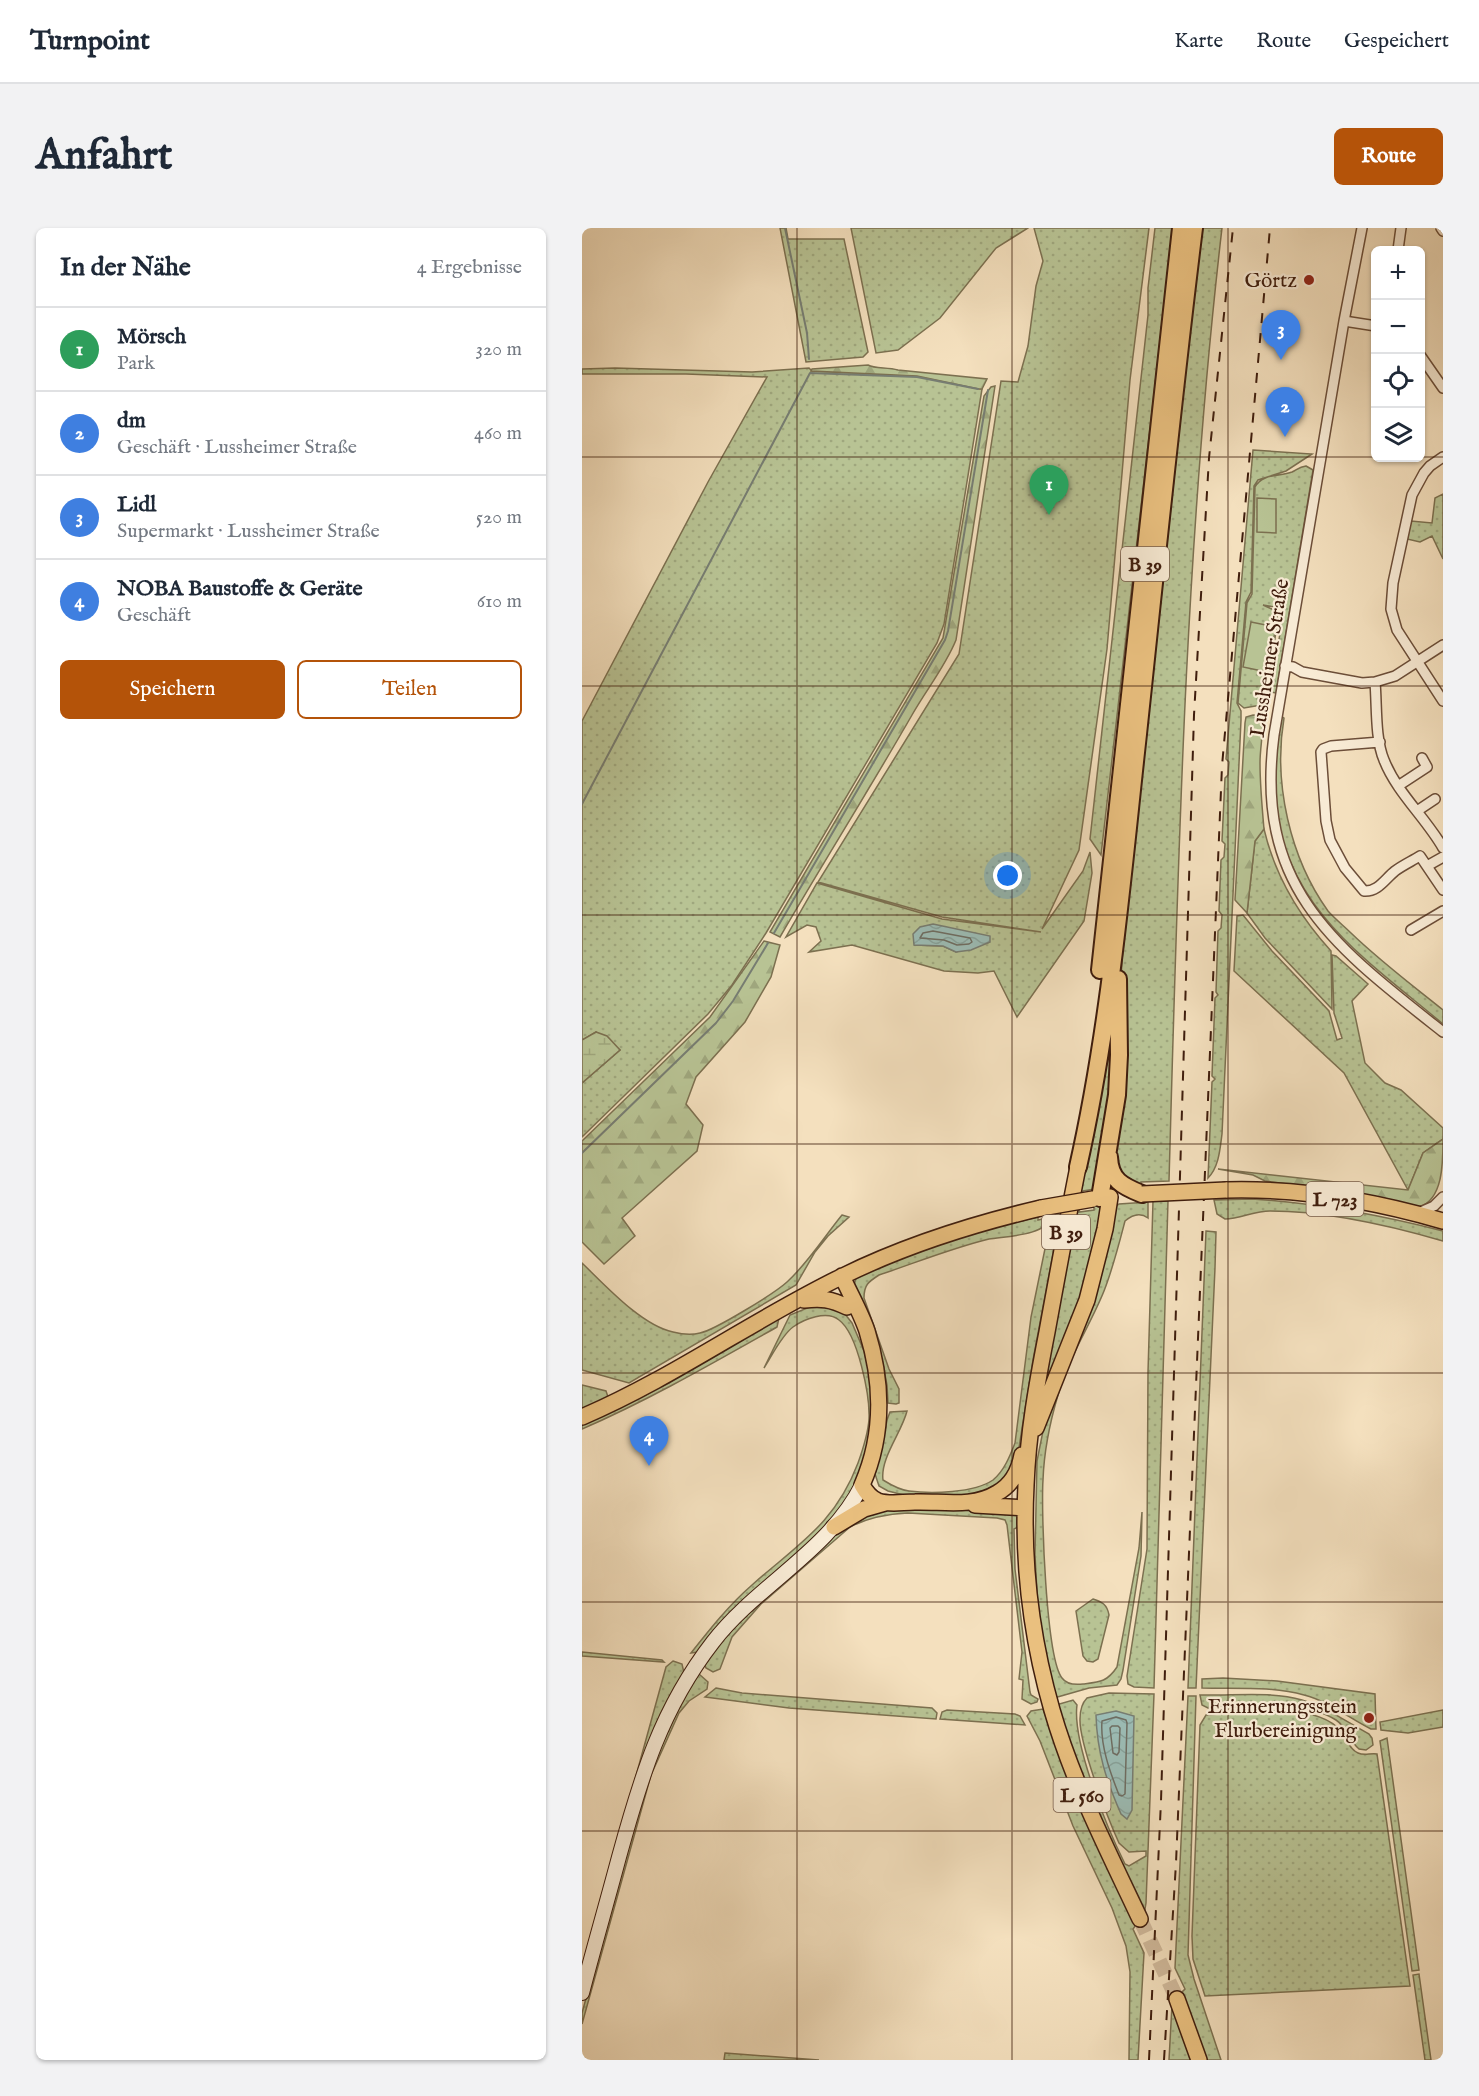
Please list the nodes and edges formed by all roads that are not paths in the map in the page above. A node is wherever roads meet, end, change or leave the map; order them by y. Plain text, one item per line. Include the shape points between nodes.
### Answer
1 (1181, 228) edge
2 (1194, 228) edge
3 (1362, 228) edge
4 (1401, 228) edge
5 (1399, 246) edge
6 (1344, 321) junction
7 (1371, 325) edge
8 (1425, 362) edge
9 (1443, 388) edge
10 (1443, 457) edge
11 (1443, 645) edge
12 (1418, 661) junction
13 (1285, 671) junction
14 (1375, 682) junction
15 (1443, 701) edge
16 (1380, 742) junction
17 (1422, 758) dead end
18 (1398, 786) junction
19 (1435, 799) dead end
20 (1417, 811) junction
21 (1443, 848) edge
22 (1443, 857) edge
23 (1427, 866) junction
24 (1443, 890) edge
25 (1120, 905) junction
26 (1443, 911) edge
27 (1412, 930) dead end
28 (1443, 1032) edge
29 (1109, 1150) junction
30 (1078, 1167) junction
31 (1142, 1194) junction
32 (1443, 1197) edge
33 (1101, 1198) junction
34 (1415, 1214) junction
35 (1440, 1220) edge
36 (842, 1276) junction
37 (797, 1301) junction
38 (847, 1307) junction
39 (869, 1345) junction
40 (582, 1417) edge
41 (1031, 1424) junction
42 (1029, 1442) junction
43 (862, 1485) junction
44 (913, 1502) junction
45 (885, 1503) junction
46 (963, 1503) junction
47 (1025, 1508) junction
48 (834, 1527) junction
49 (1140, 1919) tunnel mouth
50 (582, 1993) edge
51 (1177, 1999) tunnel mouth
52 (1199, 2060) edge

1 - 30 highway, B 39
2 - 25 highway, B 39
3 - 6 street, Lussheimer Straße
4 - 5 street
6 - 7 street
6 - 13 street, Lussheimer Straße
8 - 9 street
10 - 12 street via 1424,473 1412,495 1392,592 1391,609 1397,630
11 - 12 street
12 - 14 street via 1395,676
12 - 15 street
13 - 14 street via 1291,676 1302,672
13 - 28 street, Lussheimer Straße via 1270,782 1275,829 1290,876 1326,931
14 - 16 street
16 - 18 street via 1383,759
16 - 23 street via 1323,749 1330,840 1351,877 1360,889 1368,892 1420,856
17 - 18 street via 1428,767
18 - 20 street
19 - 20 street
20 - 21 street
22 - 23 street
23 - 24 street
25 - 29 highway, B 39 via 1119,1076
25 - 30 highway, B 39 via 1101,1047
26 - 27 street
29 - 31 highway, B 39 via 1112,1175
29 - 33 highway, B 39
30 - 41 main road, B 39
31 - 33 main road, L 723
31 - 34 main road, L 723, bridge via 1265,1190
32 - 34 street via 1434,1206
32 - 35 street
33 - 36 main road, B 39, bridge via 1041,1208 948,1233
33 - 42 main road via 1105,1229 1087,1300
34 - 35 main road, L 723
36 - 37 main road, B 39
36 - 38 main road via 838,1292
36 - 39 main road via 867,1331
37 - 38 main road, B 39 via 819,1298
37 - 40 main road, B 39 via 626,1397
38 - 39 main road
39 - 43 main road via 878,1378 879,1425
41 - 42 main road, L 560
41 - 46 main road, B 39 via 1018,1470 1008,1485 990,1497
42 - 47 main road, L 560
43 - 44 main road, B 39
43 - 45 main road via 871,1498
43 - 48 street
44 - 45 main road
44 - 46 main road, B 39
45 - 48 main road via 864,1509
46 - 47 main road
47 - 49 main road, L 560 via 1034,1628 1052,1712 1084,1799
48 - 50 street via 729,1622 674,1700 642,1778
51 - 52 main road

